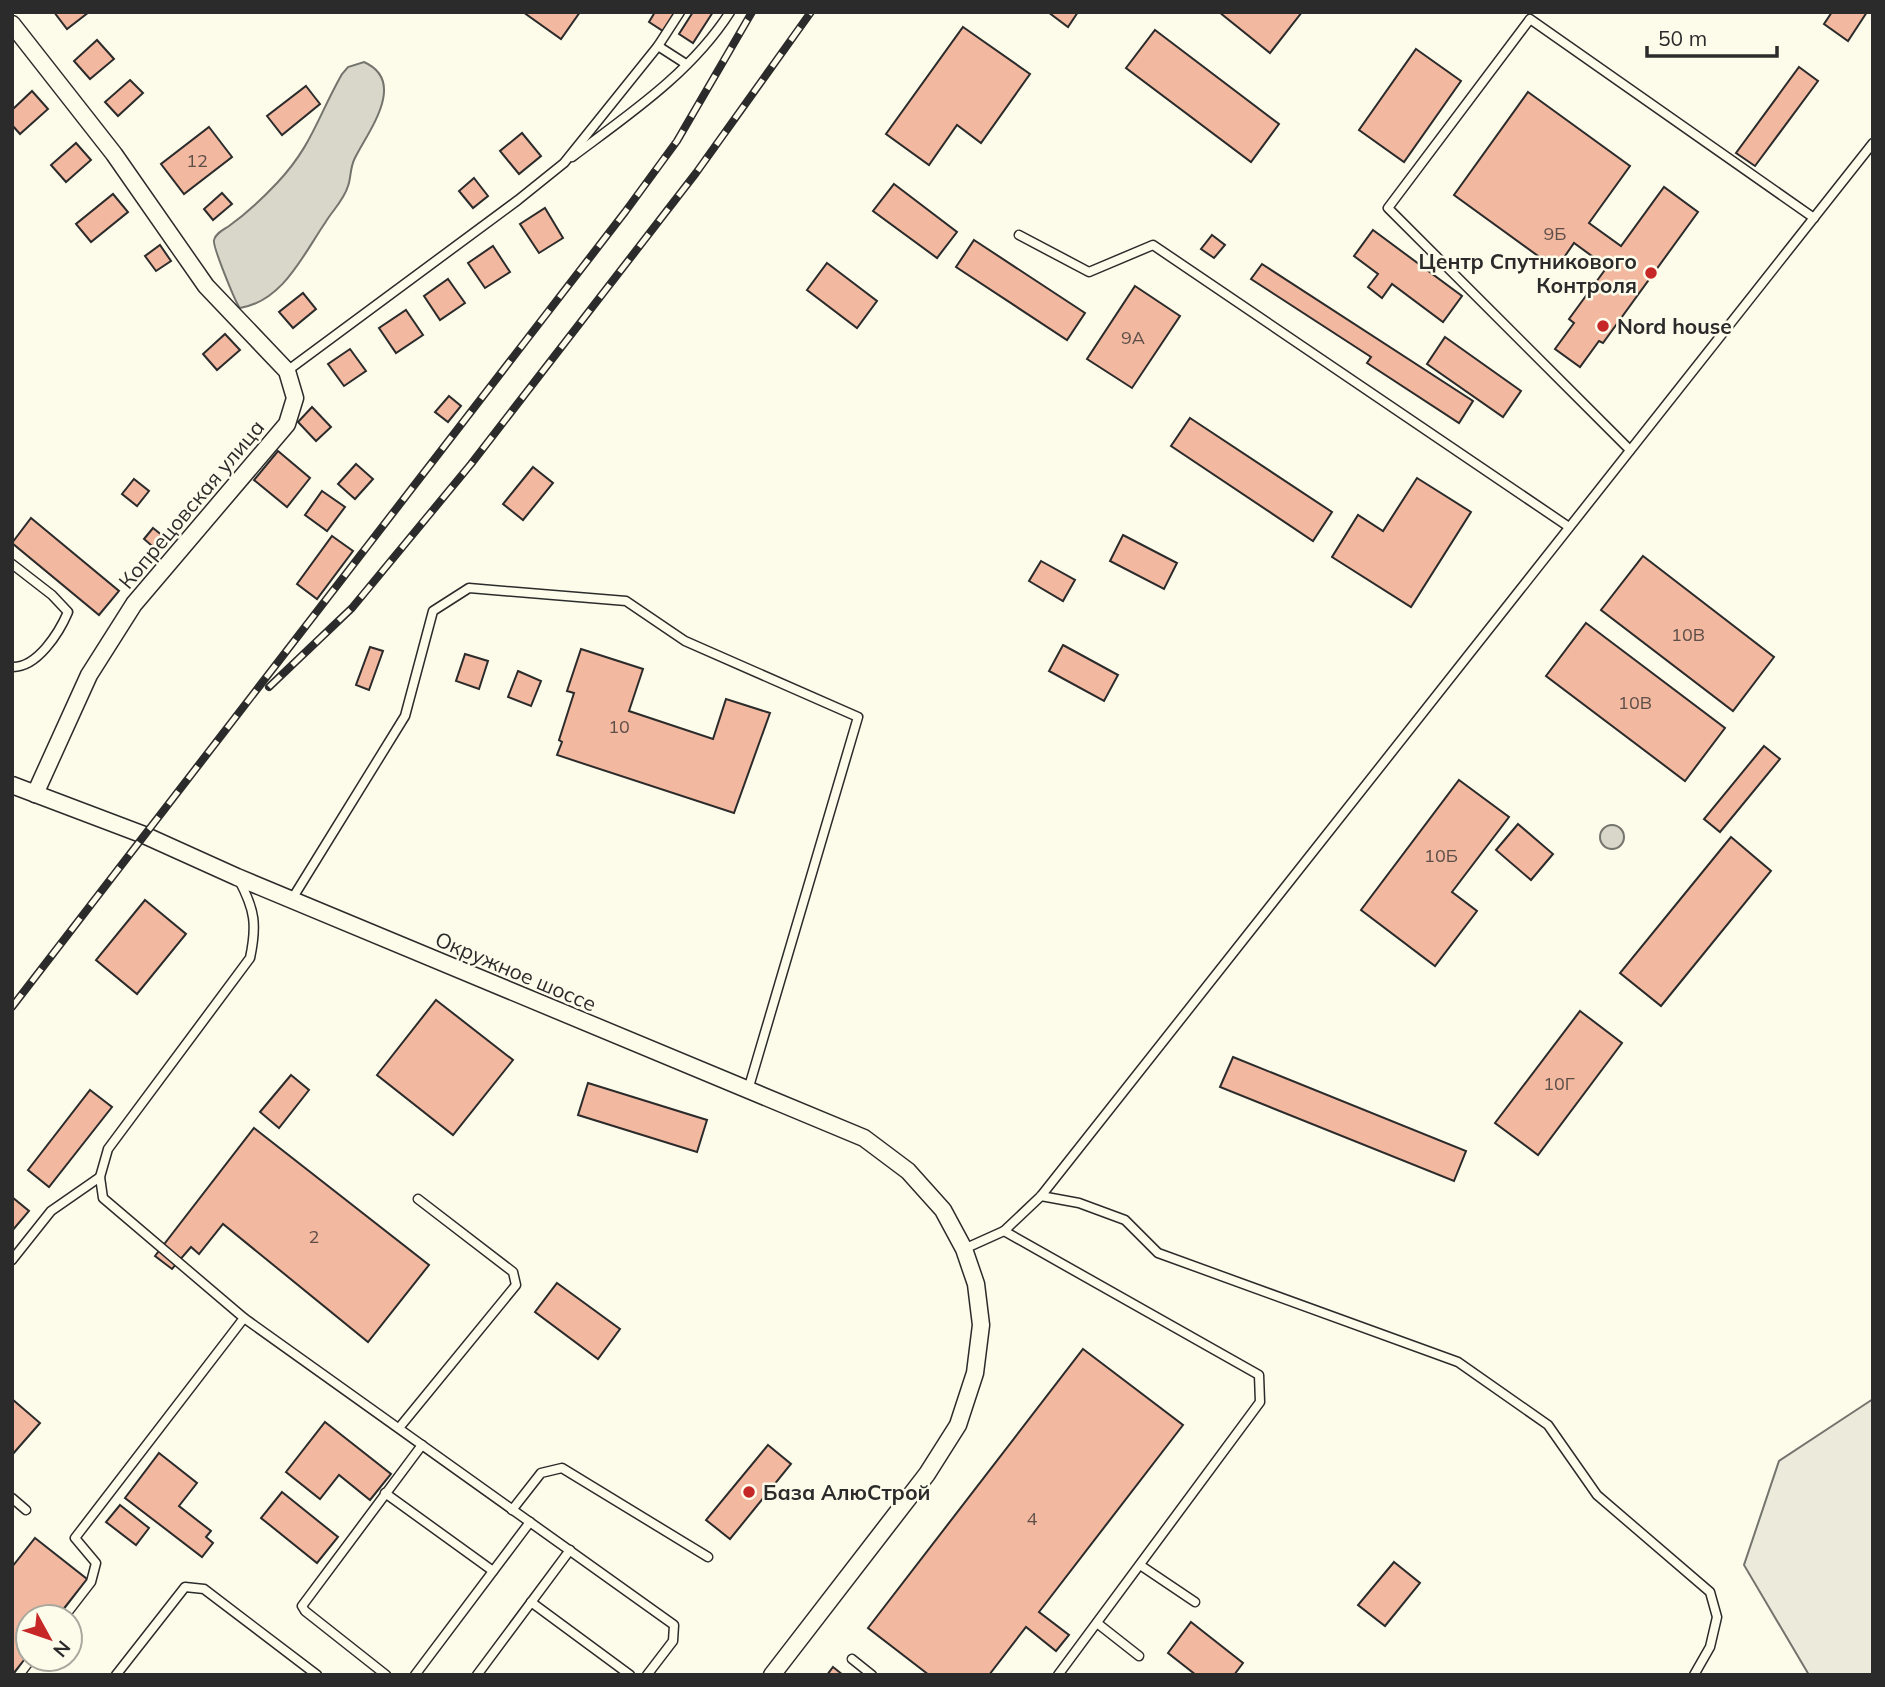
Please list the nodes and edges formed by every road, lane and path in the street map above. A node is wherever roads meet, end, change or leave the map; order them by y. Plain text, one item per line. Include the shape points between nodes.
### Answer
1 (680, 12) edge
2 (730, 12) edge
3 (12, 24) edge
4 (658, 46) junction
5 (686, 64) junction
6 (1873, 143) edge
7 (564, 163) junction
8 (1814, 218) junction
9 (1019, 235) dead end
10 (287, 371) junction
11 (1630, 450) junction
12 (1569, 527) junction
13 (12, 564) edge
14 (12, 667) edge
15 (12, 785) edge
16 (35, 794) junction
17 (237, 877) junction
18 (291, 900) junction
19 (748, 1090) junction
20 (100, 1177) junction
21 (1041, 1196) junction
22 (418, 1199) dead end
23 (1004, 1231) junction
24 (964, 1249) junction
25 (12, 1260) edge
26 (244, 1318) junction
27 (398, 1428) junction
28 (422, 1445) junction
29 (385, 1493) junction
30 (12, 1499) edge
31 (26, 1510) dead end
32 (513, 1510) junction
33 (530, 1522) junction
34 (570, 1550) junction
35 (708, 1557) dead end
36 (1140, 1565) junction
37 (493, 1572) junction
38 (531, 1602) junction
39 (1195, 1602) dead end
40 (74, 1603) edge
41 (1097, 1623) junction
42 (1139, 1657) dead end
43 (852, 1659) dead end
44 (116, 1675) edge
45 (317, 1675) edge
46 (386, 1675) edge
47 (415, 1675) edge
48 (477, 1675) edge
49 (630, 1675) edge
50 (647, 1675) edge
51 (772, 1675) edge
52 (872, 1675) edge
53 (1058, 1675) edge
54 (1694, 1675) edge

1 - 4 lane
2 - 5 lane
3 - 10 street via 114,154 206,286
4 - 5 lane
4 - 7 lane
5 - 7 lane via 649,100
6 - 8 lane
7 - 10 lane
8 - 11 lane
8 - 11 lane via 1530,19 1388,208
9 - 12 lane via 1089,272 1153,244
10 - 16 street, Копрецовская улица via 295,398 287,424 134,604 89,675
11 - 12 lane
12 - 21 lane
13 - 14 lane via 68,612 36,658 26,666
15 - 16 street, Окружное шоссе
16 - 17 street, Окружное шоссе via 144,835
17 - 18 street, Окружное шоссе
17 - 20 lane via 249,899 256,928 250,958 107,1149
18 - 19 street, Окружное шоссе
18 - 19 lane via 404,716 433,611 469,588 626,601 685,641 858,717
19 - 24 street, Окружное шоссе via 864,1139 908,1171 943,1210
20 - 25 lane via 51,1211
20 - 26 lane via 103,1198
21 - 23 lane
21 - 54 lane via 1079,1203 1125,1220 1158,1253 1458,1362 1548,1425 1597,1494 1710,1592 1717,1617 1710,1647
22 - 27 lane via 513,1272 516,1285
23 - 24 lane
23 - 36 lane via 1259,1375 1261,1402
24 - 51 street, Окружное шоссе via 976,1284 981,1325 975,1373 958,1425 927,1474
26 - 27 lane
26 - 40 lane via 75,1538 96,1563 95,1573
27 - 28 lane
28 - 29 lane
28 - 32 lane
29 - 37 lane
29 - 46 lane via 302,1606
30 - 31 lane
32 - 33 lane
32 - 35 lane via 541,1473 562,1468
33 - 34 lane
33 - 37 lane
34 - 38 lane
34 - 50 lane via 674,1625 673,1641
36 - 39 lane
36 - 41 lane
37 - 47 lane
38 - 48 lane
38 - 49 lane
41 - 42 lane
41 - 53 lane
43 - 52 lane
44 - 45 lane via 185,1587 192,1587 204,1589

